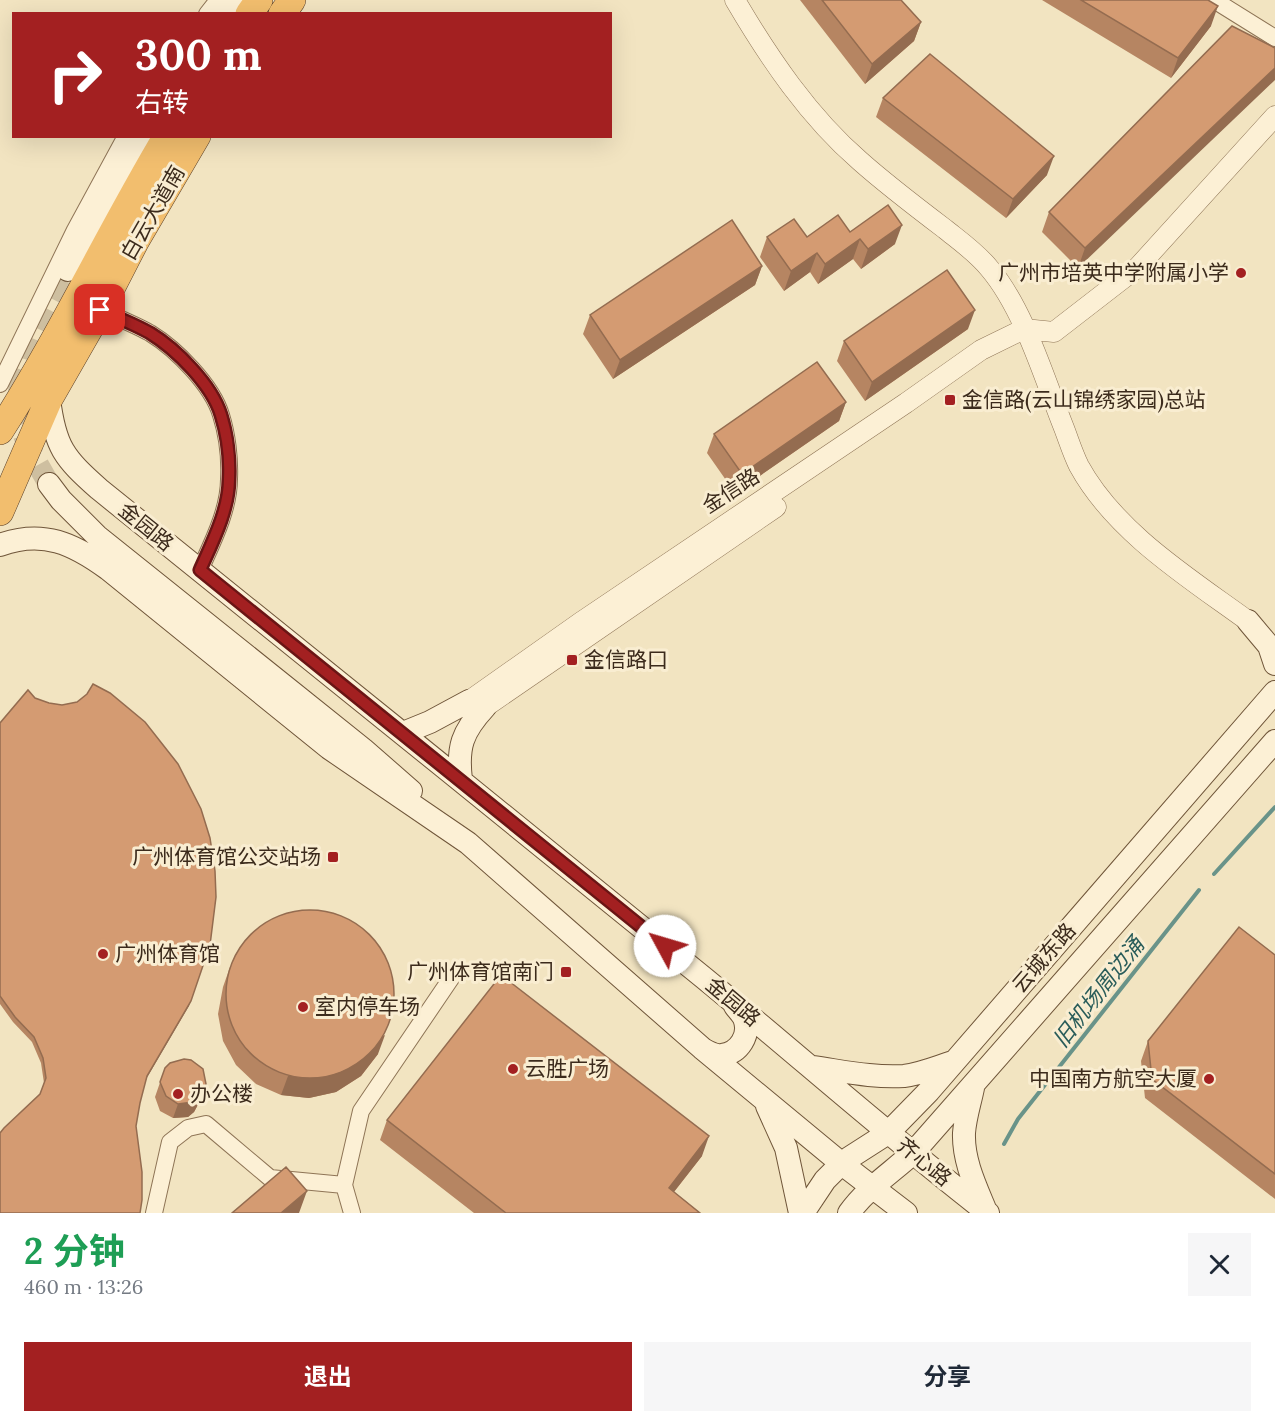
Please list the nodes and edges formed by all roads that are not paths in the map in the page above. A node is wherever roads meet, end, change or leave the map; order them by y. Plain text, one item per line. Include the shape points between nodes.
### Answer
1 (218, 0) edge
2 (735, 0) edge
3 (1214, 0) edge
4 (209, 12) edge
5 (1275, 38) edge
6 (1275, 117) edge
7 (125, 138) edge
8 (143, 138) edge
9 (166, 138) edge
10 (196, 138) edge
11 (68, 270) tunnel mouth
12 (100, 310) junction
13 (1024, 329) junction
14 (0, 384) edge
15 (49, 399) junction
16 (0, 431) edge
17 (49, 484) tunnel mouth
18 (7, 492) edge
19 (0, 512) edge
20 (0, 545) edge
21 (200, 570) junction
22 (1248, 621) junction
23 (1275, 635) edge
24 (1275, 664) edge
25 (1275, 692) edge
26 (477, 704) junction
27 (403, 733) junction
28 (1275, 741) edge
29 (1218, 759) junction
30 (1242, 778) junction
31 (461, 780) junction
32 (468, 843) junction
33 (456, 971) dead end
34 (733, 1003) junction
35 (1003, 1005) junction
36 (1026, 1025) junction
37 (703, 1049) junction
38 (954, 1061) junction
39 (811, 1067) junction
40 (974, 1084) junction
41 (765, 1102) junction
42 (888, 1133) junction
43 (913, 1153) junction
44 (842, 1164) junction
45 (344, 1185) junction
46 (872, 1187) junction
47 (987, 1212) edge
48 (154, 1213) edge
49 (352, 1213) edge
50 (802, 1213) edge
51 (849, 1213) edge
52 (906, 1213) edge

1 - 4 street
2 - 13 street via 773,60 816,116 858,160 989,267
3 - 5 street
6 - 13 street via 1138,267 1054,332
7 - 14 street
8 - 11 main road
9 - 16 highway, 白云大道南
10 - 12 highway, 白云大道南
12 - 15 highway, 白云大道南
12 - 21 street via 150,333 187,363 221,414 230,480
13 - 22 street via 1077,463 1095,492 1157,552
13 - 26 street, 金信路 via 900,422
15 - 18 highway, 白云大道南
15 - 21 main road, 金园路 via 52,425 73,466
17 - 32 main road via 97,536 363,749
18 - 19 highway, 白云大道南
20 - 32 main road via 37,538 59,541 83,551 329,748
21 - 27 main road, 金园路
22 - 23 main road
22 - 24 main road via 1269,646
25 - 29 main road, 云城东路
26 - 27 main road
26 - 31 main road via 463,736
27 - 31 main road, 金园路
28 - 30 main road, 云城东路
29 - 30 main road
29 - 35 main road, 云城东路
30 - 36 main road, 云城东路
31 - 34 main road, 金园路
32 - 37 main road
33 - 45 street via 361,1111
34 - 37 main road via 747,1029 742,1044 719,1056
34 - 39 main road, 金园路
35 - 36 main road
35 - 38 main road, 云城东路
36 - 40 main road, 云城东路
37 - 41 main road
38 - 39 main road via 905,1076
38 - 42 main road, 云城东路
39 - 42 main road, 金园路
40 - 43 main road, 云城东路
40 - 47 main road via 964,1148
41 - 44 main road
41 - 50 main road via 786,1148
42 - 43 main road, 齐心路
42 - 44 main road, 云城东路
43 - 46 main road, 云城东路
43 - 47 main road, 齐心路
44 - 46 main road
44 - 50 main road, 云城东路 via 825,1180
45 - 48 street via 270,1178 207,1124 188,1128 171,1142
45 - 49 street
46 - 51 main road, 云城东路
46 - 52 main road

